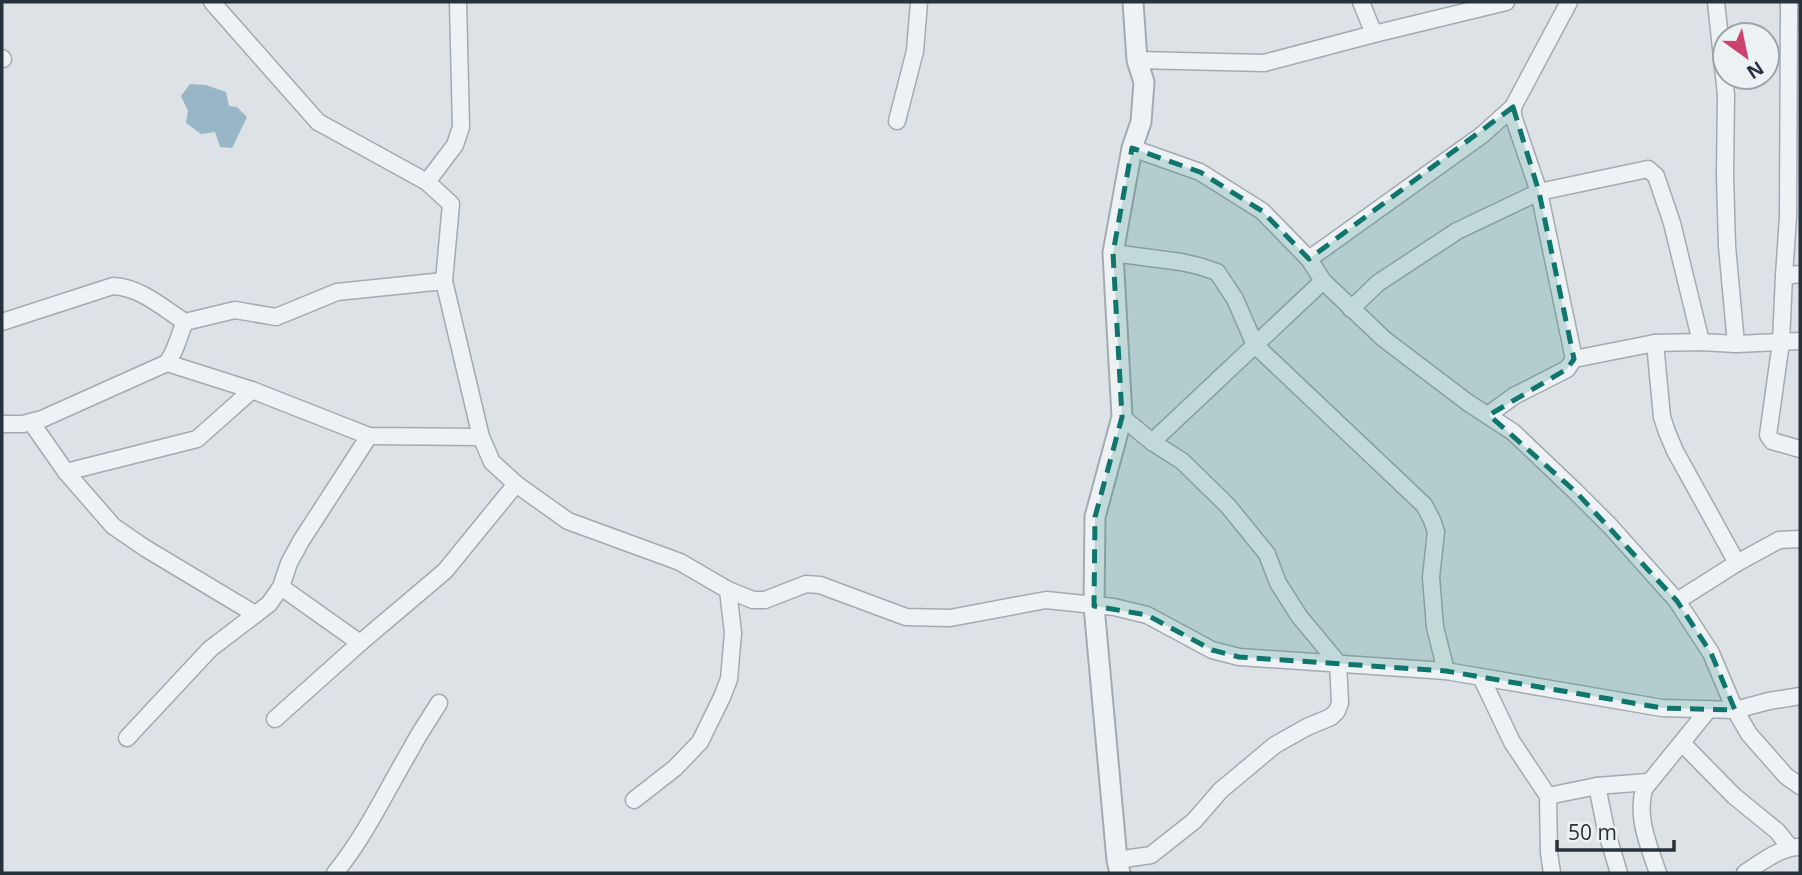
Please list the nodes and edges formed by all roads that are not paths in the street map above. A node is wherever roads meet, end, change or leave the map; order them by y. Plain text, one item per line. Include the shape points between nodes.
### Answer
1 (212, 2) edge
2 (458, 2) edge
3 (919, 2) edge
4 (1133, 2) edge
5 (1361, 2) edge
6 (1503, 2) edge
7 (1569, 2) edge
8 (1716, 2) edge
9 (1788, 2) edge
10 (1442, 9) edge
11 (1374, 34) junction
12 (1137, 60) junction
13 (1513, 107) junction
14 (897, 121) dead end
15 (1132, 148) junction
16 (427, 182) junction
17 (1539, 192) junction
18 (1113, 253) junction
19 (1309, 259) junction
20 (1792, 275) edge
21 (444, 281) junction
22 (1323, 281) junction
23 (1351, 309) junction
24 (185, 321) junction
25 (2, 322) edge
26 (1800, 341) edge
27 (1701, 342) junction
28 (1781, 342) junction
29 (1655, 343) junction
30 (1735, 344) junction
31 (1255, 345) junction
32 (1573, 359) junction
33 (167, 363) junction
34 (252, 390) junction
35 (1488, 415) junction
36 (1122, 418) junction
37 (32, 422) junction
38 (2, 424) edge
39 (369, 436) junction
40 (481, 437) junction
41 (1152, 442) junction
42 (1800, 449) edge
43 (65, 472) junction
44 (516, 484) junction
45 (1800, 539) edge
46 (1737, 563) junction
47 (281, 587) junction
48 (728, 590) junction
49 (1676, 601) junction
50 (1094, 606) junction
51 (255, 614) junction
52 (360, 643) junction
53 (1338, 663) junction
54 (1446, 671) junction
55 (1481, 677) junction
56 (1800, 696) edge
57 (439, 703) dead end
58 (1709, 709) junction
59 (1735, 710) junction
60 (275, 719) dead end
61 (127, 738) dead end
62 (1682, 743) junction
63 (1648, 782) junction
64 (1597, 786) junction
65 (1800, 786) edge
66 (1548, 796) junction
67 (634, 800) dead end
68 (1795, 847) edge
69 (1118, 867) edge
70 (335, 873) edge
71 (1552, 873) edge
72 (1619, 873) edge
73 (1658, 873) edge
74 (1745, 873) edge

1 - 16 street via 318,122
2 - 16 street via 461,127 455,145
3 - 14 street via 915,51
4 - 12 street
5 - 11 street
6 - 10 street
7 - 13 street
8 - 30 street via 1726,95 1727,246
9 - 20 street
10 - 11 street
11 - 12 street via 1264,63
12 - 15 street via 1144,82 1141,122
13 - 17 street
13 - 19 street via 1482,135
15 - 18 street
15 - 19 street via 1200,172 1221,185 1262,211
16 - 21 street via 451,204
17 - 23 street via 1457,231 1378,283
17 - 27 street via 1648,169 1652,172 1672,223
17 - 32 street
18 - 31 street via 1217,272
18 - 36 street
19 - 22 street
20 - 28 street
21 - 24 street via 337,292 276,317 235,310
21 - 40 street
22 - 23 street
22 - 31 street
23 - 35 street via 1429,375
24 - 25 street via 134,290 113,286
24 - 33 street via 176,351
26 - 28 street
27 - 29 street
27 - 30 street
28 - 30 street
28 - 42 street via 1768,435 1772,441
29 - 32 street
29 - 46 street via 1667,432
31 - 41 street
31 - 54 street via 1424,505 1436,532 1431,577 1435,627
32 - 35 street via 1567,369
33 - 34 street
33 - 37 street
34 - 39 street
34 - 43 street via 197,439
35 - 49 street via 1513,432 1576,492
36 - 41 street
36 - 50 street via 1094,517
37 - 38 street
37 - 43 street
39 - 40 street
39 - 47 street via 301,541
40 - 44 street via 492,462
41 - 53 street via 1182,461 1228,506 1266,554 1299,616
43 - 51 street via 113,526
44 - 48 street via 568,521 680,562
44 - 52 street via 445,571
45 - 46 street via 1779,540
46 - 49 street
47 - 51 street
47 - 52 street
48 - 50 street via 765,600 806,584 820,585 906,617 950,618 1046,600
48 - 67 street via 733,633 729,679 722,697 699,742
49 - 59 street via 1711,653
50 - 53 street via 1147,615 1212,650 1239,657
50 - 69 street
51 - 61 street via 210,649
52 - 60 street
53 - 54 street
53 - 69 street via 1340,703 1332,717 1275,745 1151,855
54 - 55 street
55 - 58 street via 1662,708
55 - 66 street via 1512,742
56 - 59 street
57 - 70 street via 352,853
58 - 59 street
58 - 62 street
59 - 65 street via 1749,734
62 - 63 street
62 - 68 street via 1734,796
63 - 64 street
63 - 73 street via 1641,816
64 - 66 street
64 - 72 street
66 - 71 street
68 - 74 street

